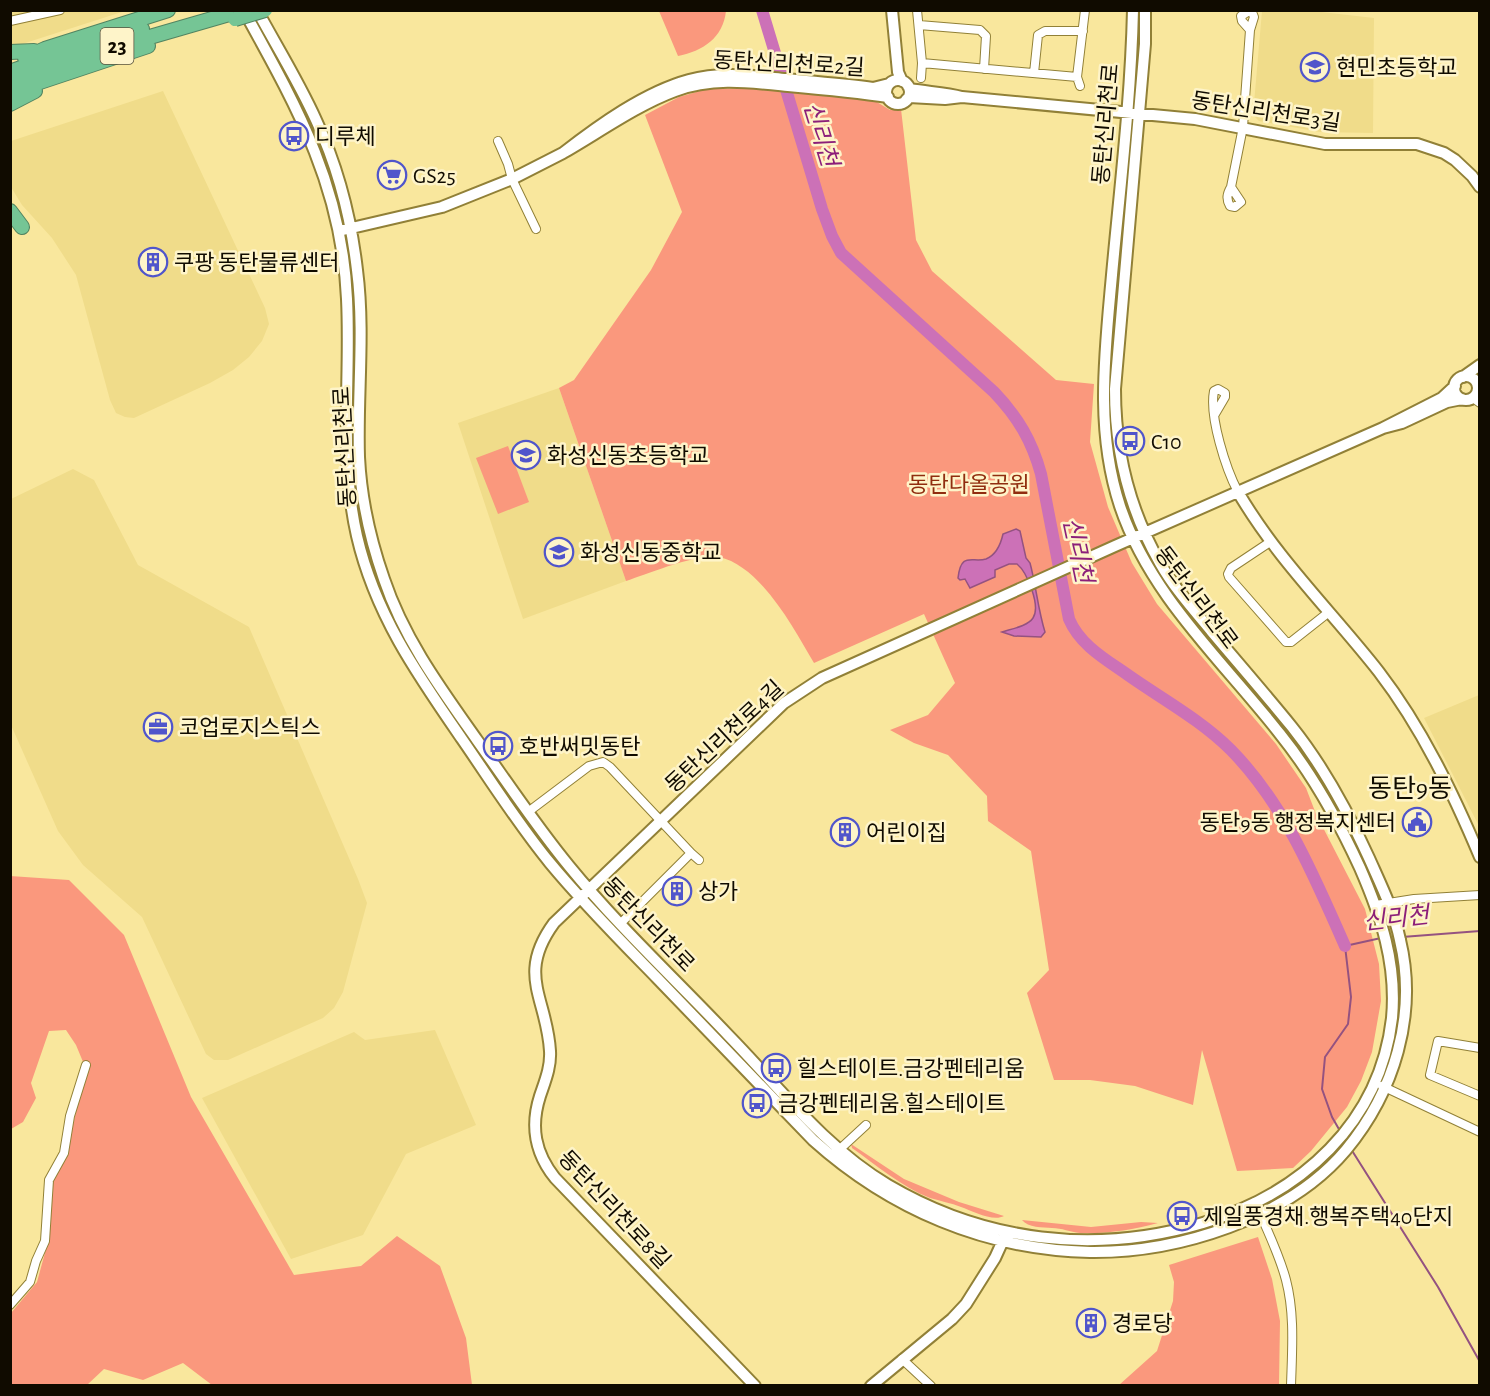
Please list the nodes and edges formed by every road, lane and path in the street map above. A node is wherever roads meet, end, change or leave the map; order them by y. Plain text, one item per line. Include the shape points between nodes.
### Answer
1 (60, 10) edge
2 (168, 10) edge
3 (211, 10) edge
4 (243, 10) edge
5 (257, 10) edge
6 (265, 10) edge
7 (887, 10) edge
8 (892, 10) edge
9 (917, 10) edge
10 (1085, 10) edge
11 (1132, 10) edge
12 (1145, 10) edge
13 (26, 15) edge
14 (226, 18) junction
15 (10, 21) edge
16 (919, 25) junction
17 (1250, 30) dead end
18 (1083, 31) junction
19 (45, 49) junction
20 (10, 52) edge
21 (922, 63) junction
22 (10, 65) edge
23 (984, 69) junction
24 (10, 72) edge
25 (70, 73) junction
26 (1034, 73) junction
27 (1077, 77) junction
28 (921, 78) dead end
29 (10, 82) edge
30 (898, 83) junction
31 (1080, 86) dead end
32 (856, 89) junction
33 (10, 92) edge
34 (888, 97) junction
35 (962, 97) junction
36 (906, 100) junction
37 (10, 104) edge
38 (1126, 111) junction
39 (1139, 112) junction
40 (1243, 127) junction
41 (498, 141) dead end
42 (512, 179) junction
43 (1231, 187) dead end
44 (1479, 187) edge
45 (10, 215) edge
46 (22, 227) dead end
47 (350, 228) junction
48 (536, 230) dead end
49 (338, 231) junction
50 (1479, 365) edge
51 (1458, 382) junction
52 (1475, 393) edge
53 (1215, 414) dead end
54 (1383, 428) junction
55 (1238, 492) junction
56 (1144, 534) junction
57 (1133, 538) junction
58 (1269, 542) junction
59 (1329, 612) junction
60 (528, 812) junction
61 (662, 821) junction
62 (692, 853) junction
63 (1479, 857) edge
64 (699, 860) dead end
65 (590, 890) junction
66 (1479, 895) edge
67 (580, 898) junction
68 (1389, 903) junction
69 (1378, 910) junction
70 (620, 924) junction
71 (1479, 1048) edge
72 (86, 1065) dead end
73 (1375, 1083) junction
74 (1386, 1088) junction
75 (1479, 1096) edge
76 (866, 1125) dead end
77 (1479, 1132) edge
78 (840, 1149) junction
79 (1256, 1203) junction
80 (1260, 1214) junction
81 (1005, 1236) junction
82 (10, 1305) edge
83 (902, 1359) junction
84 (755, 1386) edge
85 (872, 1386) edge
86 (931, 1386) edge
87 (1291, 1386) edge

1 - 13 street
2 - 19 highway
3 - 24 highway, 23 via 113,37
4 - 14 highway, 23
4 - 49 main road, 동탄신리천로 via 308,132
5 - 47 main road, 동탄신리천로 via 320,129
6 - 14 highway, bridge
7 - 30 main road
8 - 30 main road
9 - 16 street
10 - 18 street
11 - 38 main road, 동탄신리천로
12 - 39 main road, 동탄신리천로
13 - 15 street
14 - 25 highway
14 - 29 highway, 23 via 129,43
16 - 21 street
16 - 23 street via 980,30 986,36
17 - 40 street
18 - 26 street via 1038,34
18 - 27 street
19 - 20 highway
19 - 22 highway
21 - 23 street
21 - 28 street
23 - 26 street
25 - 33 highway
25 - 37 highway
26 - 27 street
27 - 31 street
30 - 32 main road, 동탄신리천로2길
30 - 34 main road via 886,92
30 - 35 main road, 동탄신리천로2길 via 919,91
30 - 36 main road via 909,93
32 - 34 main road, 동탄신리천로2길
32 - 42 main road, 동탄신리천로2길 via 754,79 708,82 676,90
34 - 36 main road via 895,103
35 - 36 main road
35 - 38 main road
38 - 39 main road
38 - 57 main road, 동탄신리천로 via 1102,389 1108,460
39 - 40 main road, 동탄신리천로3길
39 - 56 main road, 동탄신리천로 via 1115,408 1125,479
40 - 43 street
40 - 44 main road, 동탄신리천로3길 via 1325,144 1417,144 1455,160
41 - 42 street
42 - 47 main road, 동탄신리천로2길 via 442,207
42 - 48 street
45 - 46 highway
47 - 49 main road, 동탄신리천로2길
47 - 60 main road, 동탄신리천로 via 360,320 360,476 383,576 420,657
49 - 67 main road, 동탄신리천로 via 347,299 349,488 357,536 374,589 397,640 424,684 533,841
50 - 51 main road
51 - 52 main road via 1473,379
51 - 52 main road via 1456,394
51 - 54 main road via 1442,399
52 - 54 main road
53 - 55 street via 1222,453
54 - 55 main road
55 - 56 main road
55 - 58 main road
56 - 57 main road, 동탄신리천로4길
56 - 68 main road, 동탄신리천로 via 1180,592 1293,729 1325,774 1357,831
57 - 61 main road, 동탄신리천로4길 via 840,668 805,688 784,703
57 - 69 main road, 동탄신리천로 via 1167,596 1309,772 1343,832
58 - 59 main road
58 - 59 street via 1231,568 1229,577 1286,642
59 - 63 main road via 1380,673 1421,735
60 - 61 street via 589,766 603,762
60 - 65 main road, 동탄신리천로
61 - 62 street
61 - 65 main road, 동탄신리천로4길
62 - 64 street
62 - 70 street
65 - 67 main road, 동탄신리천로4길
65 - 70 main road, 동탄신리천로
66 - 68 street
67 - 81 main road, 동탄신리천로 via 835,1160 908,1208 959,1229
67 - 84 main road, 동탄신리천로8길 via 554,923 537,951 538,993 550,1051 534,1126 539,1152 555,1178
68 - 69 street
68 - 74 main road, 동탄신리천로 via 1404,958 1406,994 1403,1026
69 - 73 main road, 동탄신리천로 via 1391,962 1393,996 1386,1049
70 - 78 main road, 동탄신리천로
71 - 75 street via 1438,1041 1430,1075
72 - 82 street via 70,1116 64,1153 49,1180 45,1241 30,1282
73 - 74 street
73 - 79 main road, 동탄신리천로 via 1355,1119 1332,1148 1305,1173
74 - 77 street
74 - 80 main road, 동탄신리천로 via 1362,1130 1339,1158 1299,1192
76 - 78 street
78 - 81 main road, 동탄신리천로 via 888,1185
79 - 80 street
79 - 81 main road, 동탄신리천로 via 1190,1226 1111,1241
80 - 81 main road, 동탄신리천로 via 1206,1234 1131,1250 1063,1251
80 - 87 street via 1287,1281 1292,1319
81 - 83 main road via 966,1304
83 - 85 main road
83 - 86 street

